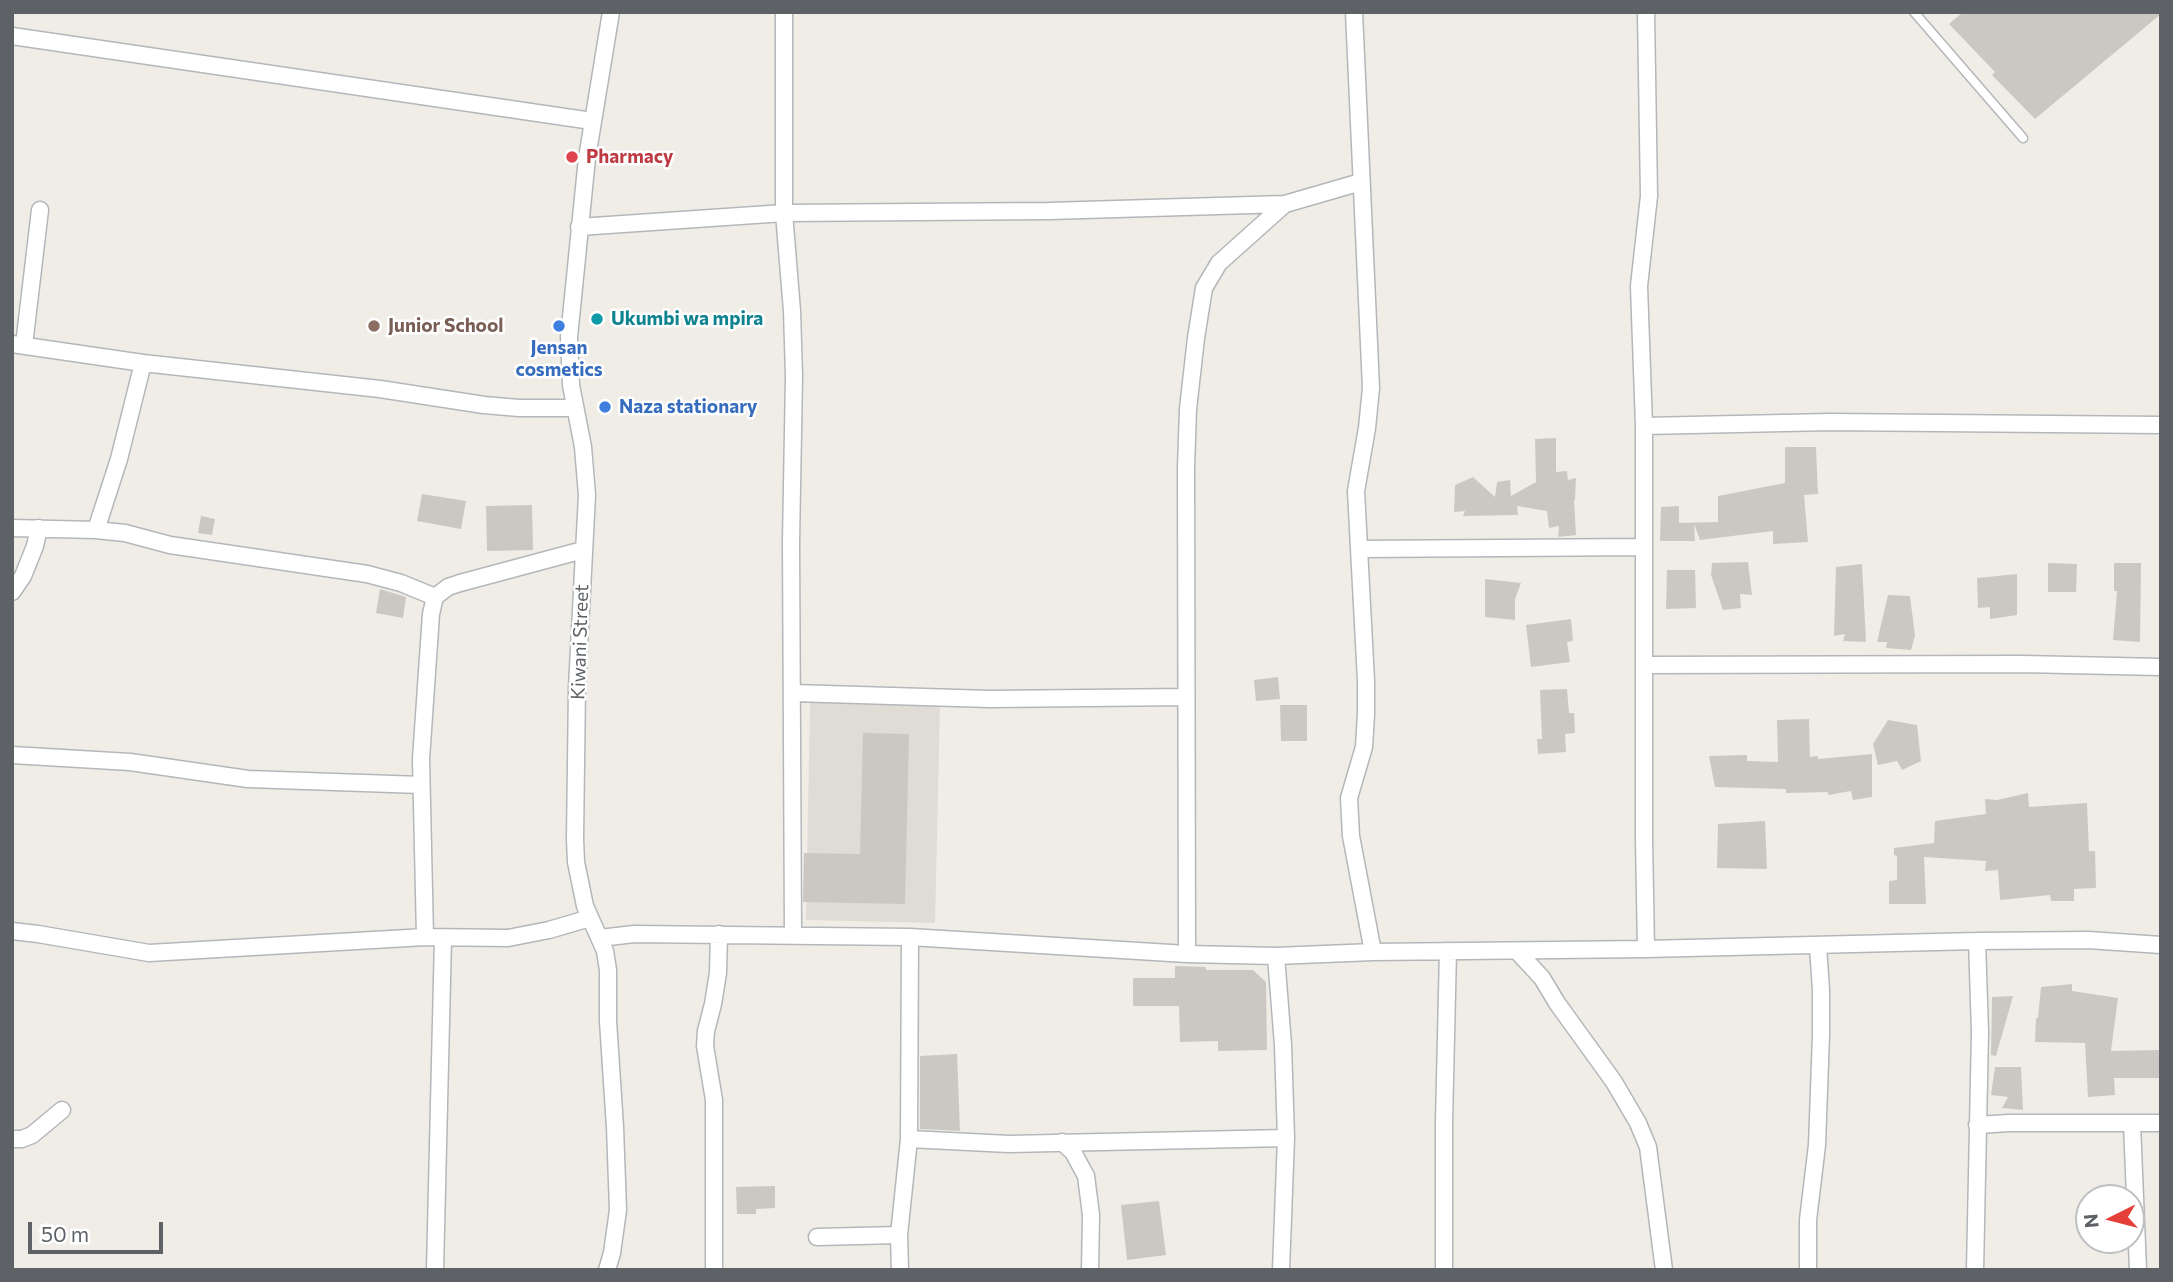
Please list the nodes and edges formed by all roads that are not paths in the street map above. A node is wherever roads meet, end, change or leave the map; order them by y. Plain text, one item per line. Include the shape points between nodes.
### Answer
1 (611, 12) edge
2 (785, 12) edge
3 (1353, 12) edge
4 (1646, 12) edge
5 (1914, 12) edge
6 (12, 36) edge
7 (592, 121) junction
8 (2023, 138) dead end
9 (1361, 182) junction
10 (1285, 204) junction
11 (40, 210) dead end
12 (784, 213) junction
13 (579, 228) junction
14 (18, 345) edge
15 (143, 363) junction
16 (574, 408) junction
17 (2161, 425) edge
18 (1644, 426) junction
19 (12, 528) edge
20 (39, 528) junction
21 (96, 530) junction
22 (1644, 547) junction
23 (1359, 549) junction
24 (583, 550) junction
25 (12, 592) edge
26 (435, 597) junction
27 (1644, 665) junction
28 (2161, 666) edge
29 (793, 692) junction
30 (1185, 697) junction
31 (12, 755) edge
32 (421, 785) junction
33 (590, 918) junction
34 (12, 931) edge
35 (719, 934) junction
36 (793, 935) junction
37 (425, 937) junction
38 (600, 937) junction
39 (910, 937) junction
40 (443, 938) junction
41 (1977, 941) junction
42 (2161, 945) edge
43 (1818, 946) junction
44 (1646, 949) junction
45 (1448, 951) junction
46 (1517, 951) junction
47 (1373, 952) junction
48 (1187, 954) junction
49 (1276, 956) junction
50 (62, 1110) dead end
51 (2161, 1123) edge
52 (2132, 1124) junction
53 (1977, 1125) junction
54 (1286, 1138) junction
55 (12, 1139) edge
56 (909, 1139) junction
57 (1062, 1142) junction
58 (900, 1235) junction
59 (817, 1237) dead end
60 (435, 1270) edge
61 (607, 1270) edge
62 (714, 1270) edge
63 (900, 1270) edge
64 (1090, 1270) edge
65 (1281, 1270) edge
66 (1444, 1270) edge
67 (1664, 1270) edge
68 (1808, 1270) edge
69 (1975, 1270) edge
70 (2138, 1270) edge

1 - 7 street, Kiwani Street
2 - 12 street
3 - 9 street
4 - 18 street via 1649,196 1639,286
5 - 8 lane
6 - 7 street
7 - 13 street, Kiwani Street
9 - 10 street
9 - 23 street via 1371,388 1356,491
10 - 12 street
10 - 30 street via 1219,262 1204,288 1185,468
11 - 14 street
12 - 13 street
12 - 29 street via 793,311
13 - 16 street, Kiwani Street via 569,337
14 - 15 street
15 - 16 street via 484,405
15 - 21 street
16 - 24 street, Kiwani Street via 586,475
17 - 18 street via 1830,422
18 - 22 street
19 - 20 street
20 - 21 street
20 - 25 street via 23,576
21 - 26 street via 367,574
22 - 23 street
22 - 27 street
23 - 47 street via 1366,714 1364,747 1349,798 1351,836
24 - 26 street via 460,583
24 - 33 street, Kiwani Street via 575,839 580,885
26 - 32 street
27 - 28 street
27 - 44 street
29 - 30 street via 990,699
29 - 36 street
30 - 48 street
31 - 32 street via 130,762 248,779
32 - 37 street
33 - 38 street, Kiwani Street
33 - 40 street via 509,937
34 - 37 street via 149,953
35 - 36 street
35 - 38 street
35 - 62 street via 718,973 705,1046 714,1100
36 - 39 street
37 - 40 street
38 - 61 street, Kiwani Street via 608,970 618,1210
39 - 48 street
39 - 56 street
40 - 60 street
41 - 42 street
41 - 43 street
41 - 53 street
43 - 44 street
43 - 68 street via 1820,1048
44 - 46 street
45 - 46 street
45 - 47 street
45 - 66 street
46 - 67 street via 1542,978 1638,1123 1648,1147
47 - 49 street
48 - 49 street
49 - 54 street
50 - 55 street via 32,1135
51 - 52 street
52 - 53 street
52 - 70 street
53 - 69 street
54 - 57 street
54 - 65 street
56 - 57 street
56 - 58 street
57 - 64 street via 1086,1176
58 - 59 street
58 - 63 street

